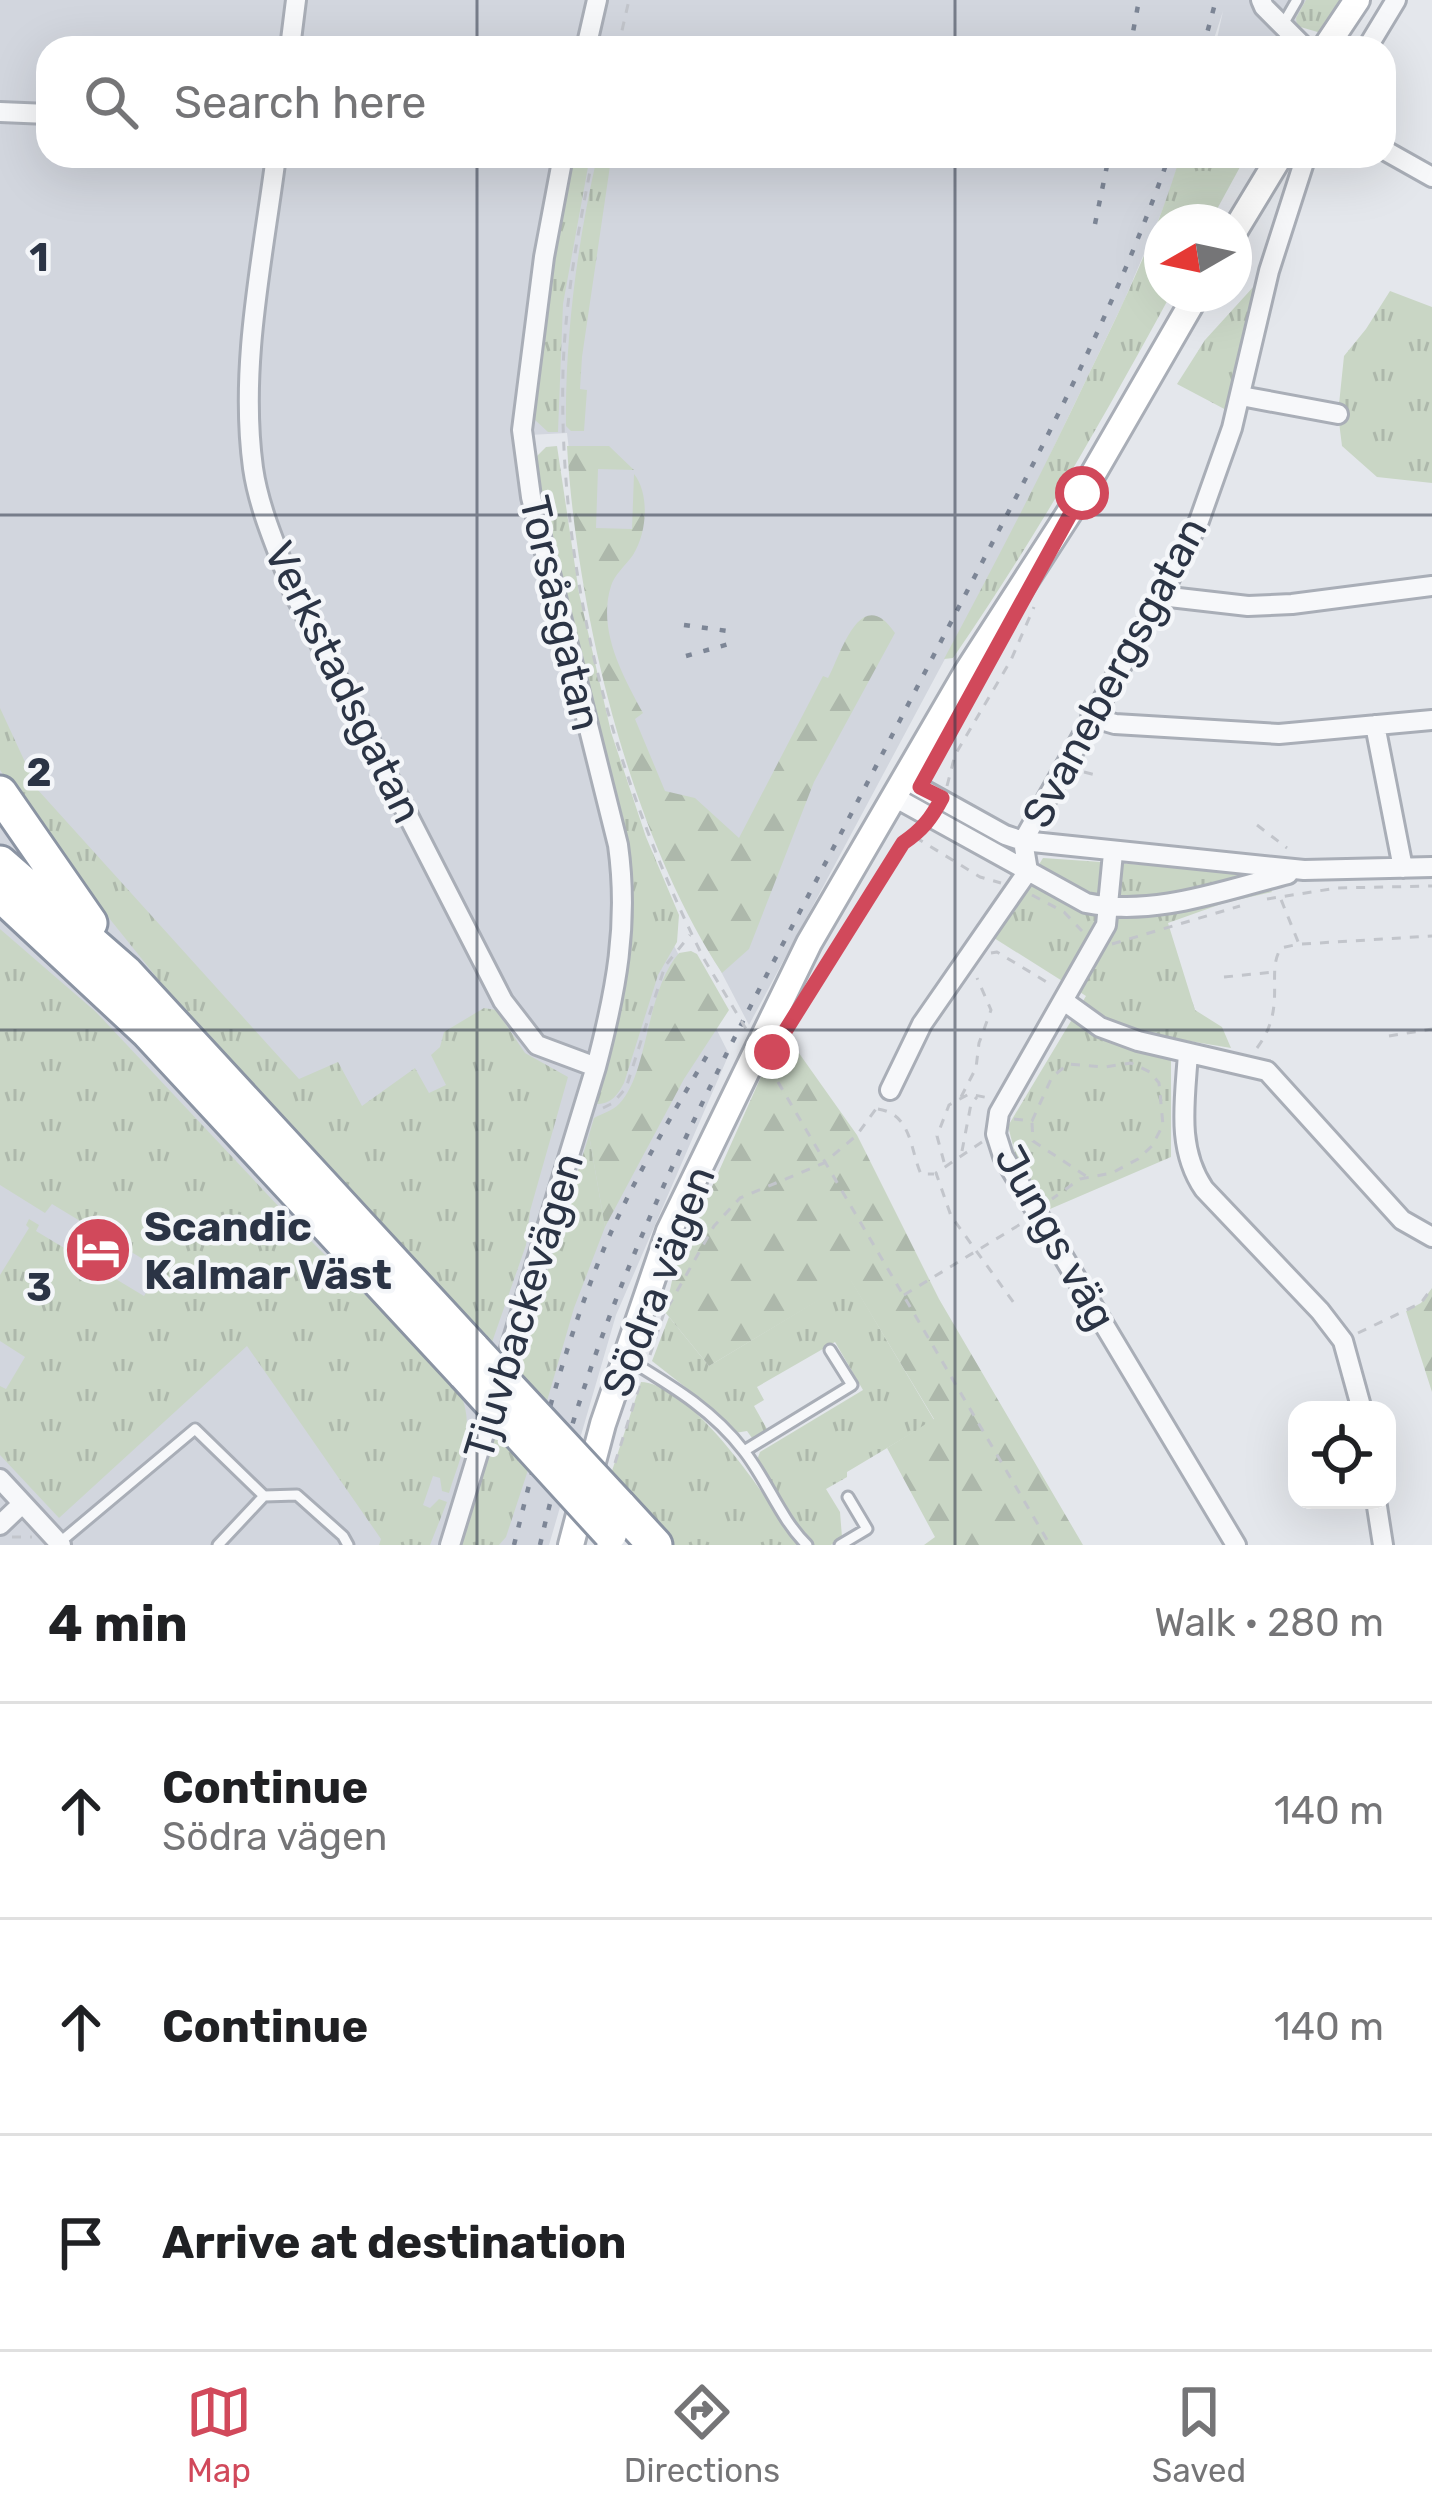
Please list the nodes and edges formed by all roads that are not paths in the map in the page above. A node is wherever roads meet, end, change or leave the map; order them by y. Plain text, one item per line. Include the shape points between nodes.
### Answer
1 (296, 0) edge
2 (597, 0) edge
3 (1262, 0) edge
4 (1297, 0) edge
5 (1357, 0) edge
6 (1373, 0) edge
7 (1396, 0) edge
8 (1282, 26) junction
9 (292, 36) edge
10 (589, 36) edge
11 (1292, 36) edge
12 (1333, 36) edge
13 (1351, 36) edge
14 (1374, 36) edge
15 (0, 112) edge
16 (36, 114) edge
17 (1396, 157) edge
18 (275, 168) edge
19 (561, 168) edge
20 (1256, 168) edge
21 (1273, 168) edge
22 (1302, 168) edge
23 (1432, 177) edge
24 (1237, 204) edge
25 (1251, 204) edge
26 (1184, 312) edge
27 (1241, 396) junction
28 (1338, 414) dead end
29 (1432, 586) edge
30 (1161, 596) junction
31 (1091, 717) junction
32 (1432, 720) edge
33 (1375, 725) junction
34 (0, 793) edge
35 (918, 797) junction
36 (1023, 841) junction
37 (1112, 853) junction
38 (0, 862) edge
39 (1432, 867) edge
40 (1403, 868) junction
41 (1304, 870) junction
42 (1023, 879) junction
43 (0, 894) edge
44 (0, 904) edge
45 (1108, 908) junction
46 (43, 931) junction
47 (126, 973) junction
48 (1060, 995) junction
49 (1188, 1052) junction
50 (596, 1067) junction
51 (890, 1090) road end
52 (1432, 1237) edge
53 (830, 1350) dead end
54 (469, 1362) junction
55 (635, 1364) junction
56 (1359, 1401) edge
57 (744, 1451) junction
58 (0, 1479) edge
59 (264, 1496) junction
60 (848, 1496) dead end
61 (22, 1504) junction
62 (1377, 1509) edge
63 (615, 1515) edge
64 (1, 1533) edge
65 (54, 1544) edge
66 (218, 1545) edge
67 (348, 1545) edge
68 (450, 1545) edge
69 (571, 1545) edge
70 (655, 1545) edge
71 (808, 1545) edge
72 (840, 1545) edge
73 (1236, 1545) edge
74 (1383, 1545) edge

1 - 9 street
2 - 10 street
3 - 8 street
4 - 8 lane
5 - 12 main road
6 - 13 main road
7 - 14 street
8 - 11 street
15 - 16 street
17 - 23 street
18 - 50 street, Verkstadsgatan via 247,394 254,472 270,531 293,591 503,1001 537,1046
19 - 50 street, Torsåsgatan via 522,430 624,888 616,990
20 - 24 main road
21 - 25 main road
22 - 27 street, Svanebergsgatan
26 - 35 main road, Södra vägen
27 - 28 street
27 - 30 street, Svanebergsgatan via 1199,521
29 - 30 street via 1292,604
30 - 31 street, Svanebergsgatan
31 - 33 street via 1279,734
31 - 36 street, Svanebergsgatan
32 - 33 street
33 - 40 street
34 - 47 highway
35 - 36 street
35 - 42 street
35 - 55 main road, Södra vägen via 769,1025 669,1231
36 - 37 street
36 - 42 street, Svanebergsgatan
37 - 41 street
37 - 45 street, Jungs väg
38 - 47 highway
39 - 40 street
40 - 41 street
41 - 45 street via 1158,907
42 - 45 street
42 - 51 street via 922,1024
43 - 46 highway
44 - 46 highway
45 - 48 street, Jungs väg via 1106,925
46 - 54 highway
47 - 54 highway
48 - 49 street via 1100,1027
48 - 73 street, Jungs väg via 995,1108 1003,1156
49 - 52 street via 1267,1071 1402,1220
49 - 56 street via 1184,1144 1191,1169 1320,1310 1342,1341
50 - 68 street, Tjuvbackevägen
53 - 57 lane via 852,1385
54 - 63 highway, bridge
55 - 57 lane via 712,1416
55 - 69 main road, Södra vägen via 597,1446
57 - 71 lane
58 - 61 street
59 - 65 lane via 195,1429
59 - 66 lane
59 - 67 lane via 297,1495
60 - 72 lane via 867,1529
61 - 64 street
61 - 65 street
62 - 74 street
63 - 70 highway

